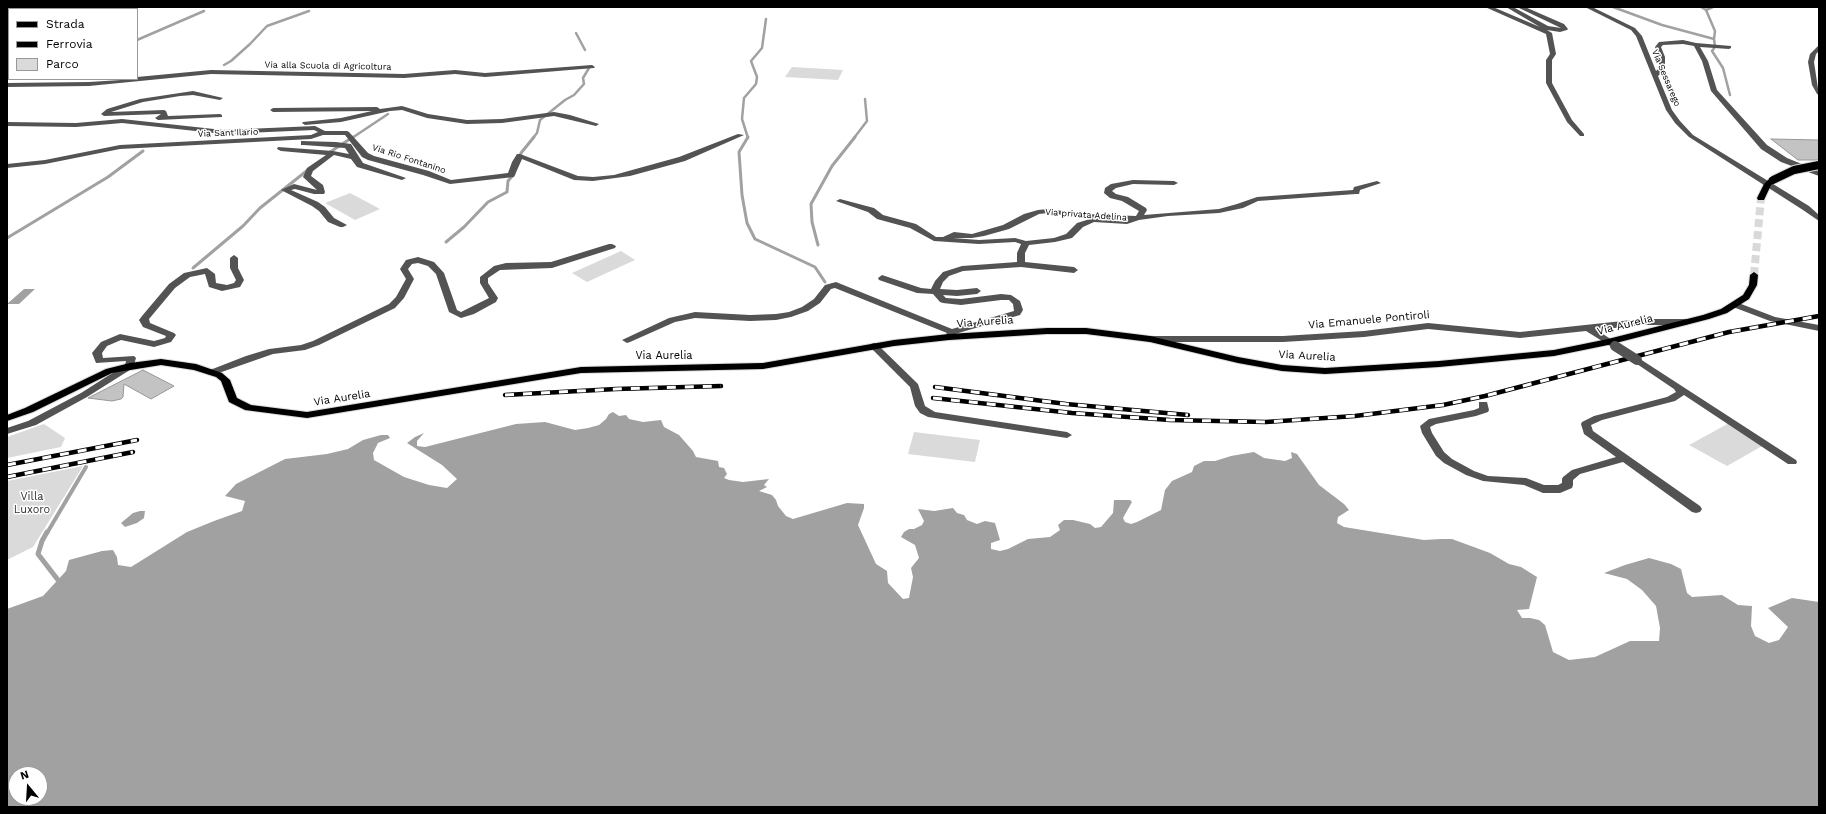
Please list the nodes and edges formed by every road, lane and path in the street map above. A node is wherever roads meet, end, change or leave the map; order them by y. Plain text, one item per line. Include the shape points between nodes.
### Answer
1 (1488, 7) edge
2 (1509, 7) edge
3 (1520, 7) edge
4 (1588, 7) edge
5 (1560, 30) junction
6 (1552, 41) junction
7 (1696, 45) junction
8 (1730, 47) dead end
9 (1819, 47) edge
10 (592, 67) dead end
11 (1654, 76) junction
12 (138, 79) edge
13 (34, 80) edge
14 (130, 80) edge
15 (28, 84) junction
16 (7, 85) edge
17 (1819, 93) edge
18 (220, 98) dead end
19 (390, 109) junction
20 (274, 110) dead end
21 (220, 116) dead end
22 (162, 117) junction
23 (125, 122) junction
24 (7, 124) edge
25 (596, 124) dead end
26 (197, 128) junction
27 (322, 133) junction
28 (1582, 135) dead end
29 (740, 136) dead end
30 (268, 140) junction
31 (281, 149) dead end
32 (333, 153) junction
33 (353, 157) junction
34 (1819, 165) edge
35 (7, 166) edge
36 (1819, 174) edge
37 (402, 178) dead end
38 (1771, 182) junction
39 (1174, 183) dead end
40 (1377, 183) dead end
41 (1762, 198) tunnel mouth
42 (840, 201) dead end
43 (1138, 218) junction
44 (1819, 220) edge
45 (343, 225) dead end
46 (948, 239) junction
47 (1026, 243) junction
48 (612, 246) dead end
49 (234, 258) dead end
50 (1021, 264) junction
51 (1074, 270) dead end
52 (1754, 275) tunnel mouth
53 (882, 278) dead end
54 (935, 291) junction
55 (977, 291) dead end
56 (1736, 305) junction
57 (1686, 322) junction
58 (1588, 328) junction
59 (1819, 328) edge
60 (951, 334) junction
61 (1150, 339) junction
62 (627, 340) dead end
63 (1612, 344) junction
64 (874, 346) junction
65 (130, 366) junction
66 (213, 372) junction
67 (1678, 387) junction
68 (1483, 404) dead end
69 (7, 418) edge
70 (7, 431) edge
71 (1067, 435) dead end
72 (1624, 458) junction
73 (1792, 462) dead end
74 (1696, 509) dead end

1 - 6 street via 1549,33
2 - 5 street via 1546,28
3 - 5 street via 1565,28
4 - 11 street, Via Sessarego via 1633,29 1639,36
5 - 6 street via 1564,33
6 - 28 street via 1549,83 1569,121
7 - 8 street
7 - 11 street via 1682,42 1660,43 1658,46 1663,61 1662,69
7 - 36 street via 1705,61 1714,91 1764,147 1784,160
9 - 17 street via 1811,62
10 - 12 street, Via alla Scuola di Agricoltura via 485,75 455,72 404,76 211,72
11 - 38 street, Via Sessarego via 1669,110 1691,136
13 - 15 street
14 - 15 street, Via alla Scuola di Agricoltura via 64,85
15 - 16 street
18 - 22 street, Via Sant'Ilario via 180,94 142,100 109,110 104,114 164,112
19 - 20 street
19 - 25 street, Via Sant'Ilario via 402,108 427,116 467,122 502,121 554,114
19 - 26 street, Via Sant'Ilario via 341,120 240,128 208,124
21 - 22 street, Via Sant'Ilario
22 - 23 street, Via Sant'Ilario via 134,117
23 - 24 street, Via Sant'Ilario via 76,125
23 - 26 street, Via Sant'Ilario
26 - 27 street, Via Sant'Ilario via 233,132 315,128
27 - 29 street, Via Rio Fontanino via 347,133 365,155 371,158 450,182 511,176 520,156 583,179 614,177 682,159
27 - 30 street, Via Sant'Ilario via 311,137
30 - 33 street via 271,143 343,144 348,146
30 - 35 street, Via Sant'Ilario via 120,148 45,162
31 - 32 street
32 - 33 street
32 - 45 street via 308,172 307,177 321,192 294,186 285,190 315,204 331,220
33 - 37 street via 360,165
34 - 38 main road, bridge via 1794,170
38 - 41 main road
38 - 44 street, Via Sessarego
39 - 43 street, Via privata Adelina via 1133,182 1108,190 1113,196 1125,198 1143,210
40 - 43 street via 1357,189 1356,192 1256,199 1219,211
42 - 46 street, Via privata Adelina via 871,210 880,217 913,226 934,239
43 - 46 street, Via privata Adelina via 1038,212 1000,228 972,236 949,235 946,237
43 - 47 street, Via privata Adelina via 1128,222 1087,222 1069,236
46 - 47 street, Via privata Adelina via 979,242 1015,240
47 - 50 street via 1021,253
48 - 66 street via 552,265 497,268 484,277 484,284 493,300 461,314 453,312 440,273 431,264 418,260 409,262 404,269 410,279 400,298 392,306 316,344 272,351
49 - 65 street via 234,268 240,280 237,285 228,288 212,285 211,274 207,271 187,275 172,286 145,318 146,325 170,334 168,340 154,344 120,337 104,344 98,350 99,360 131,358
50 - 51 street
50 - 54 street via 962,269 946,274 939,281
52 - 56 main road, Via Aurelia via 1753,286 1746,297
53 - 54 street via 920,291
54 - 55 street
54 - 60 street via 943,300 961,302 1001,297 1011,298 1017,303 1017,313
56 - 57 main road, Via Aurelia
56 - 59 street via 1773,319
57 - 58 street, Via Emanuele Pontiroli via 1641,322
57 - 63 main road, Via Aurelia
58 - 61 street, Via Emanuele Pontiroli via 1520,335 1428,326 1364,334 1283,339
58 - 63 street
60 - 61 main road, Via Aurelia via 1086,331
60 - 62 street via 836,285 828,287 805,309 791,314 750,318 695,315 672,320
60 - 64 main road, Via Aurelia
61 - 63 main road, Via Aurelia via 1238,360 1282,368 1325,371 1439,364 1554,353
63 - 67 street, bridge
64 - 66 main road, Via Aurelia via 763,366 610,368 549,374 307,414 248,408 233,400 225,380
64 - 71 street via 915,386 920,406 932,415
65 - 66 main road, Via Aurelia via 161,362 178,363
65 - 69 main road via 108,371 29,410
65 - 70 street, Via Aurelia via 32,423
67 - 72 street via 1681,393 1671,399 1598,418 1586,424 1588,432
67 - 73 street
68 - 72 street via 1484,410 1476,414 1433,420 1425,426 1440,454 1470,473 1487,479 1526,482 1543,489 1560,489 1568,485 1567,480 1576,472
72 - 74 street

